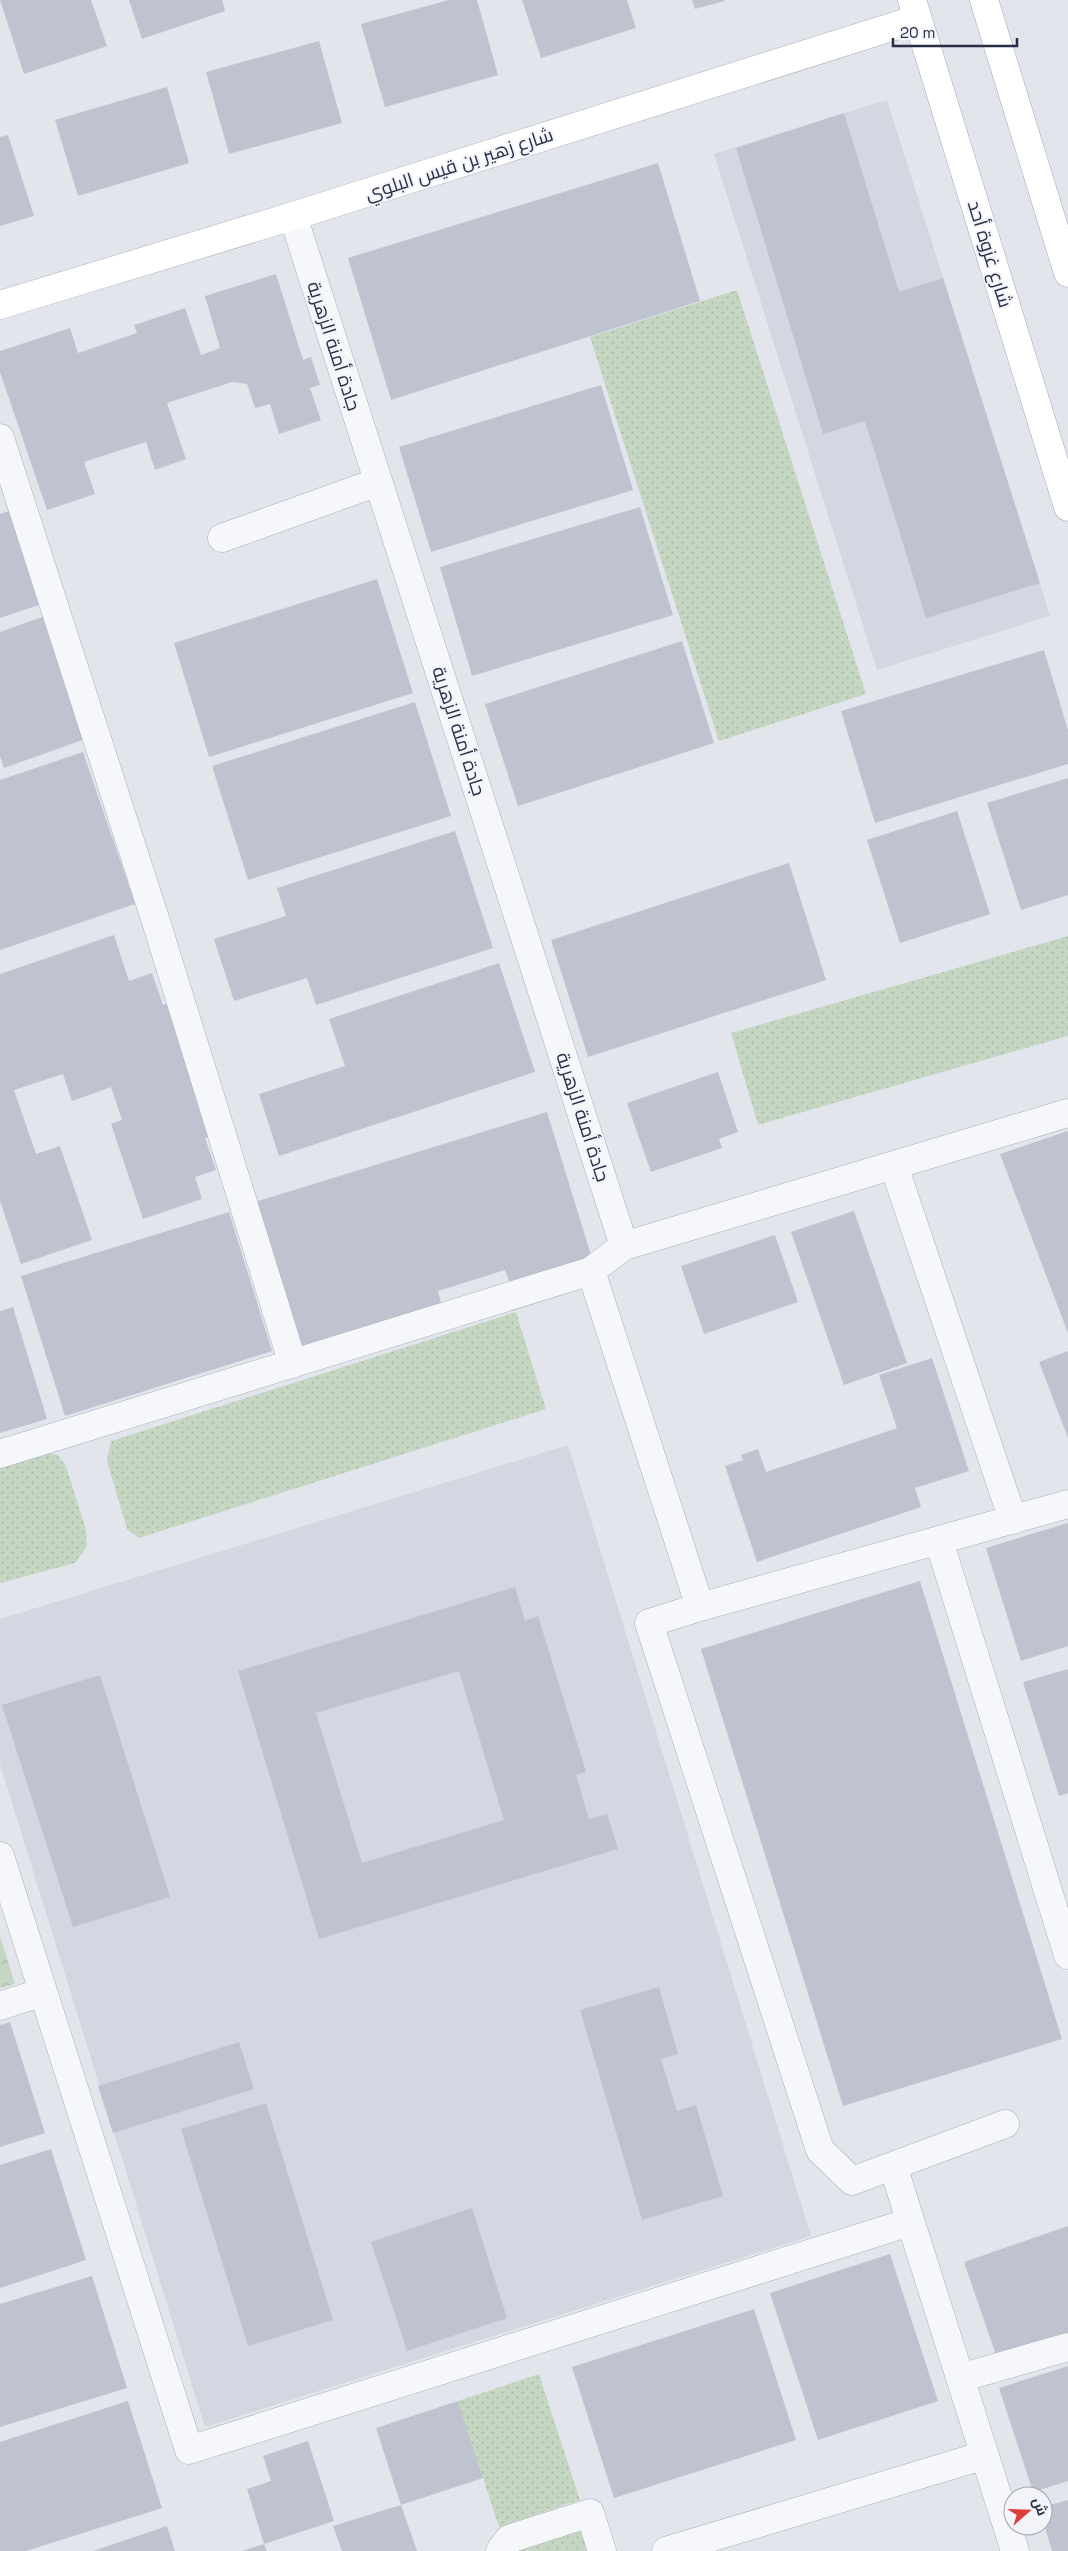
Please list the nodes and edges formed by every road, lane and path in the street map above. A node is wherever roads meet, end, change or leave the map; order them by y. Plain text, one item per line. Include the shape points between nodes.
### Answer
1 (984, 0) edge
2 (914, 10) edge
3 (293, 216) junction
4 (1068, 273) edge
5 (0, 305) edge
6 (0, 438) edge
7 (378, 482) junction
8 (1068, 507) edge
9 (222, 538) dead end
10 (1068, 1113) edge
11 (894, 1166) junction
12 (624, 1246) junction
13 (591, 1271) junction
14 (293, 1364) junction
15 (0, 1454) edge
16 (1068, 1504) edge
17 (1013, 1520) junction
18 (939, 1541) junction
19 (700, 1607) junction
20 (0, 1856) edge
21 (1068, 1955) edge
22 (43, 1992) junction
23 (0, 2006) edge
24 (1005, 2124) dead end
25 (893, 2166) junction
26 (910, 2222) junction
27 (1068, 2347) edge
28 (960, 2378) junction
29 (985, 2455) junction
30 (500, 2551) edge
31 (602, 2551) edge
32 (666, 2551) edge
33 (1015, 2551) edge

1 - 4 main road
2 - 3 main road, شارع زهير بن قيس البلوي
2 - 8 main road, شارع غزوة أحد
3 - 5 main road, شارع زهير بن قيس البلوي
3 - 7 street, جادة أمنة الزهرية
6 - 14 street via 158,928
7 - 9 street
7 - 12 street, جادة أمنة الزهرية
10 - 11 street
11 - 12 street
11 - 17 street
12 - 13 street
13 - 14 street
13 - 19 street
14 - 15 street
16 - 17 street
17 - 18 street
18 - 19 street
18 - 21 street
19 - 25 street via 649,1623 820,2150 852,2182
20 - 22 street
22 - 23 street
22 - 26 street via 188,2450
24 - 25 street
25 - 26 street
26 - 28 street
27 - 28 street
28 - 29 street
29 - 32 street
29 - 33 street
30 - 31 street via 509,2539 590,2513

